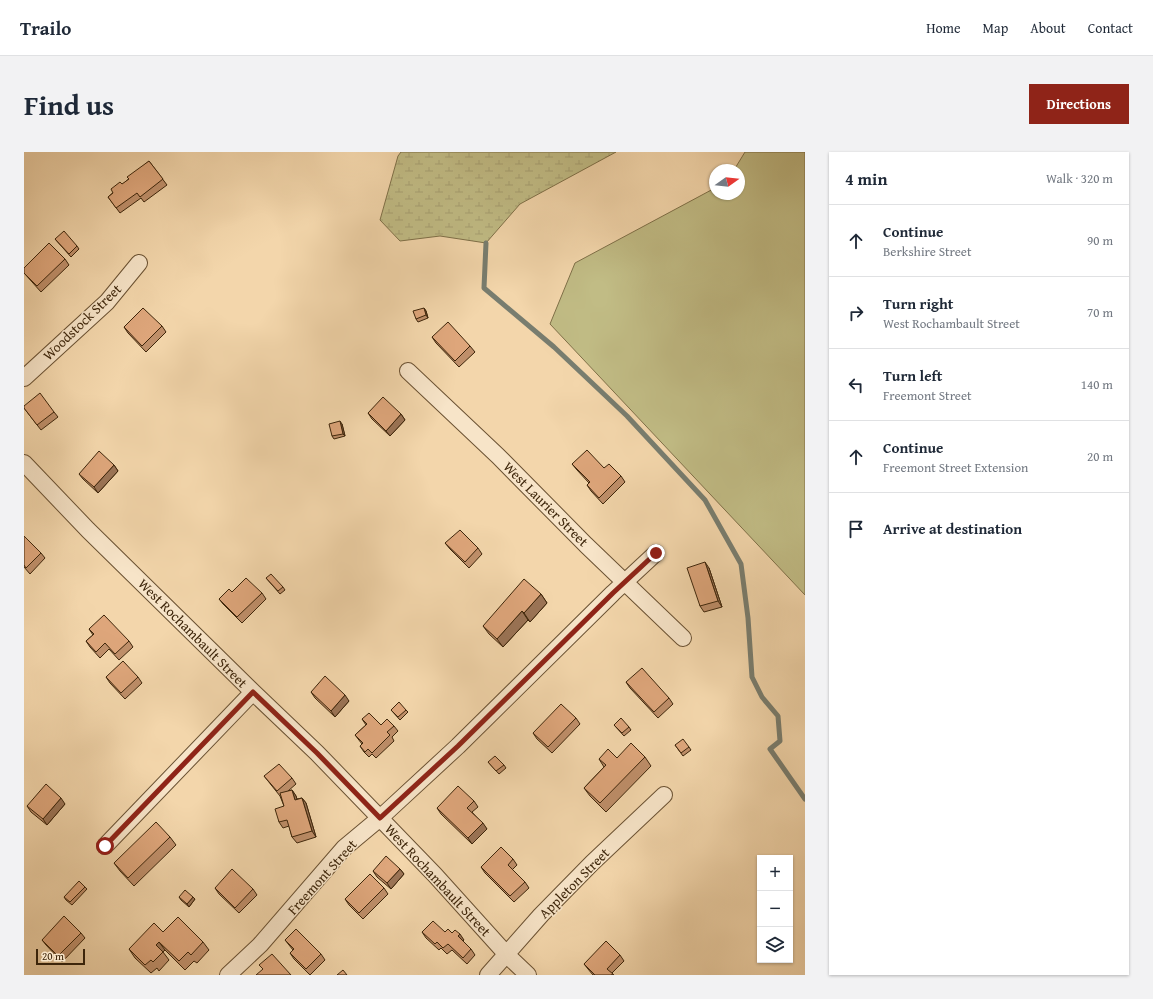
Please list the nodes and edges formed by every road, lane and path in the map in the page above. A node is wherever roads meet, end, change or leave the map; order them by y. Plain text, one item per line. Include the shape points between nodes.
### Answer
1 (139, 263) dead end
2 (408, 371) dead end
3 (24, 378) edge
4 (24, 463) edge
5 (656, 553) dead end
6 (626, 581) junction
7 (683, 638) dead end
8 (253, 692) junction
9 (664, 795) dead end
10 (380, 818) junction
11 (105, 846) dead end
12 (506, 954) junction
13 (228, 975) edge
14 (488, 975) edge
15 (528, 975) edge

1 - 3 street, Woodstock Street via 108,302
2 - 6 street, West Laurier Street
4 - 8 street, West Rochambault Street via 88,530
5 - 6 street, Freemont Street
6 - 7 street, West Laurier Street
6 - 10 street, Freemont Street via 458,746
8 - 10 street, West Rochambault Street
8 - 11 street
9 - 12 street, Appleton Street via 592,863
10 - 12 street, West Rochambault Street
10 - 13 street, Freemont Street via 344,848 260,945
12 - 14 street, Appleton Street
12 - 15 street, West Rochambault Street

